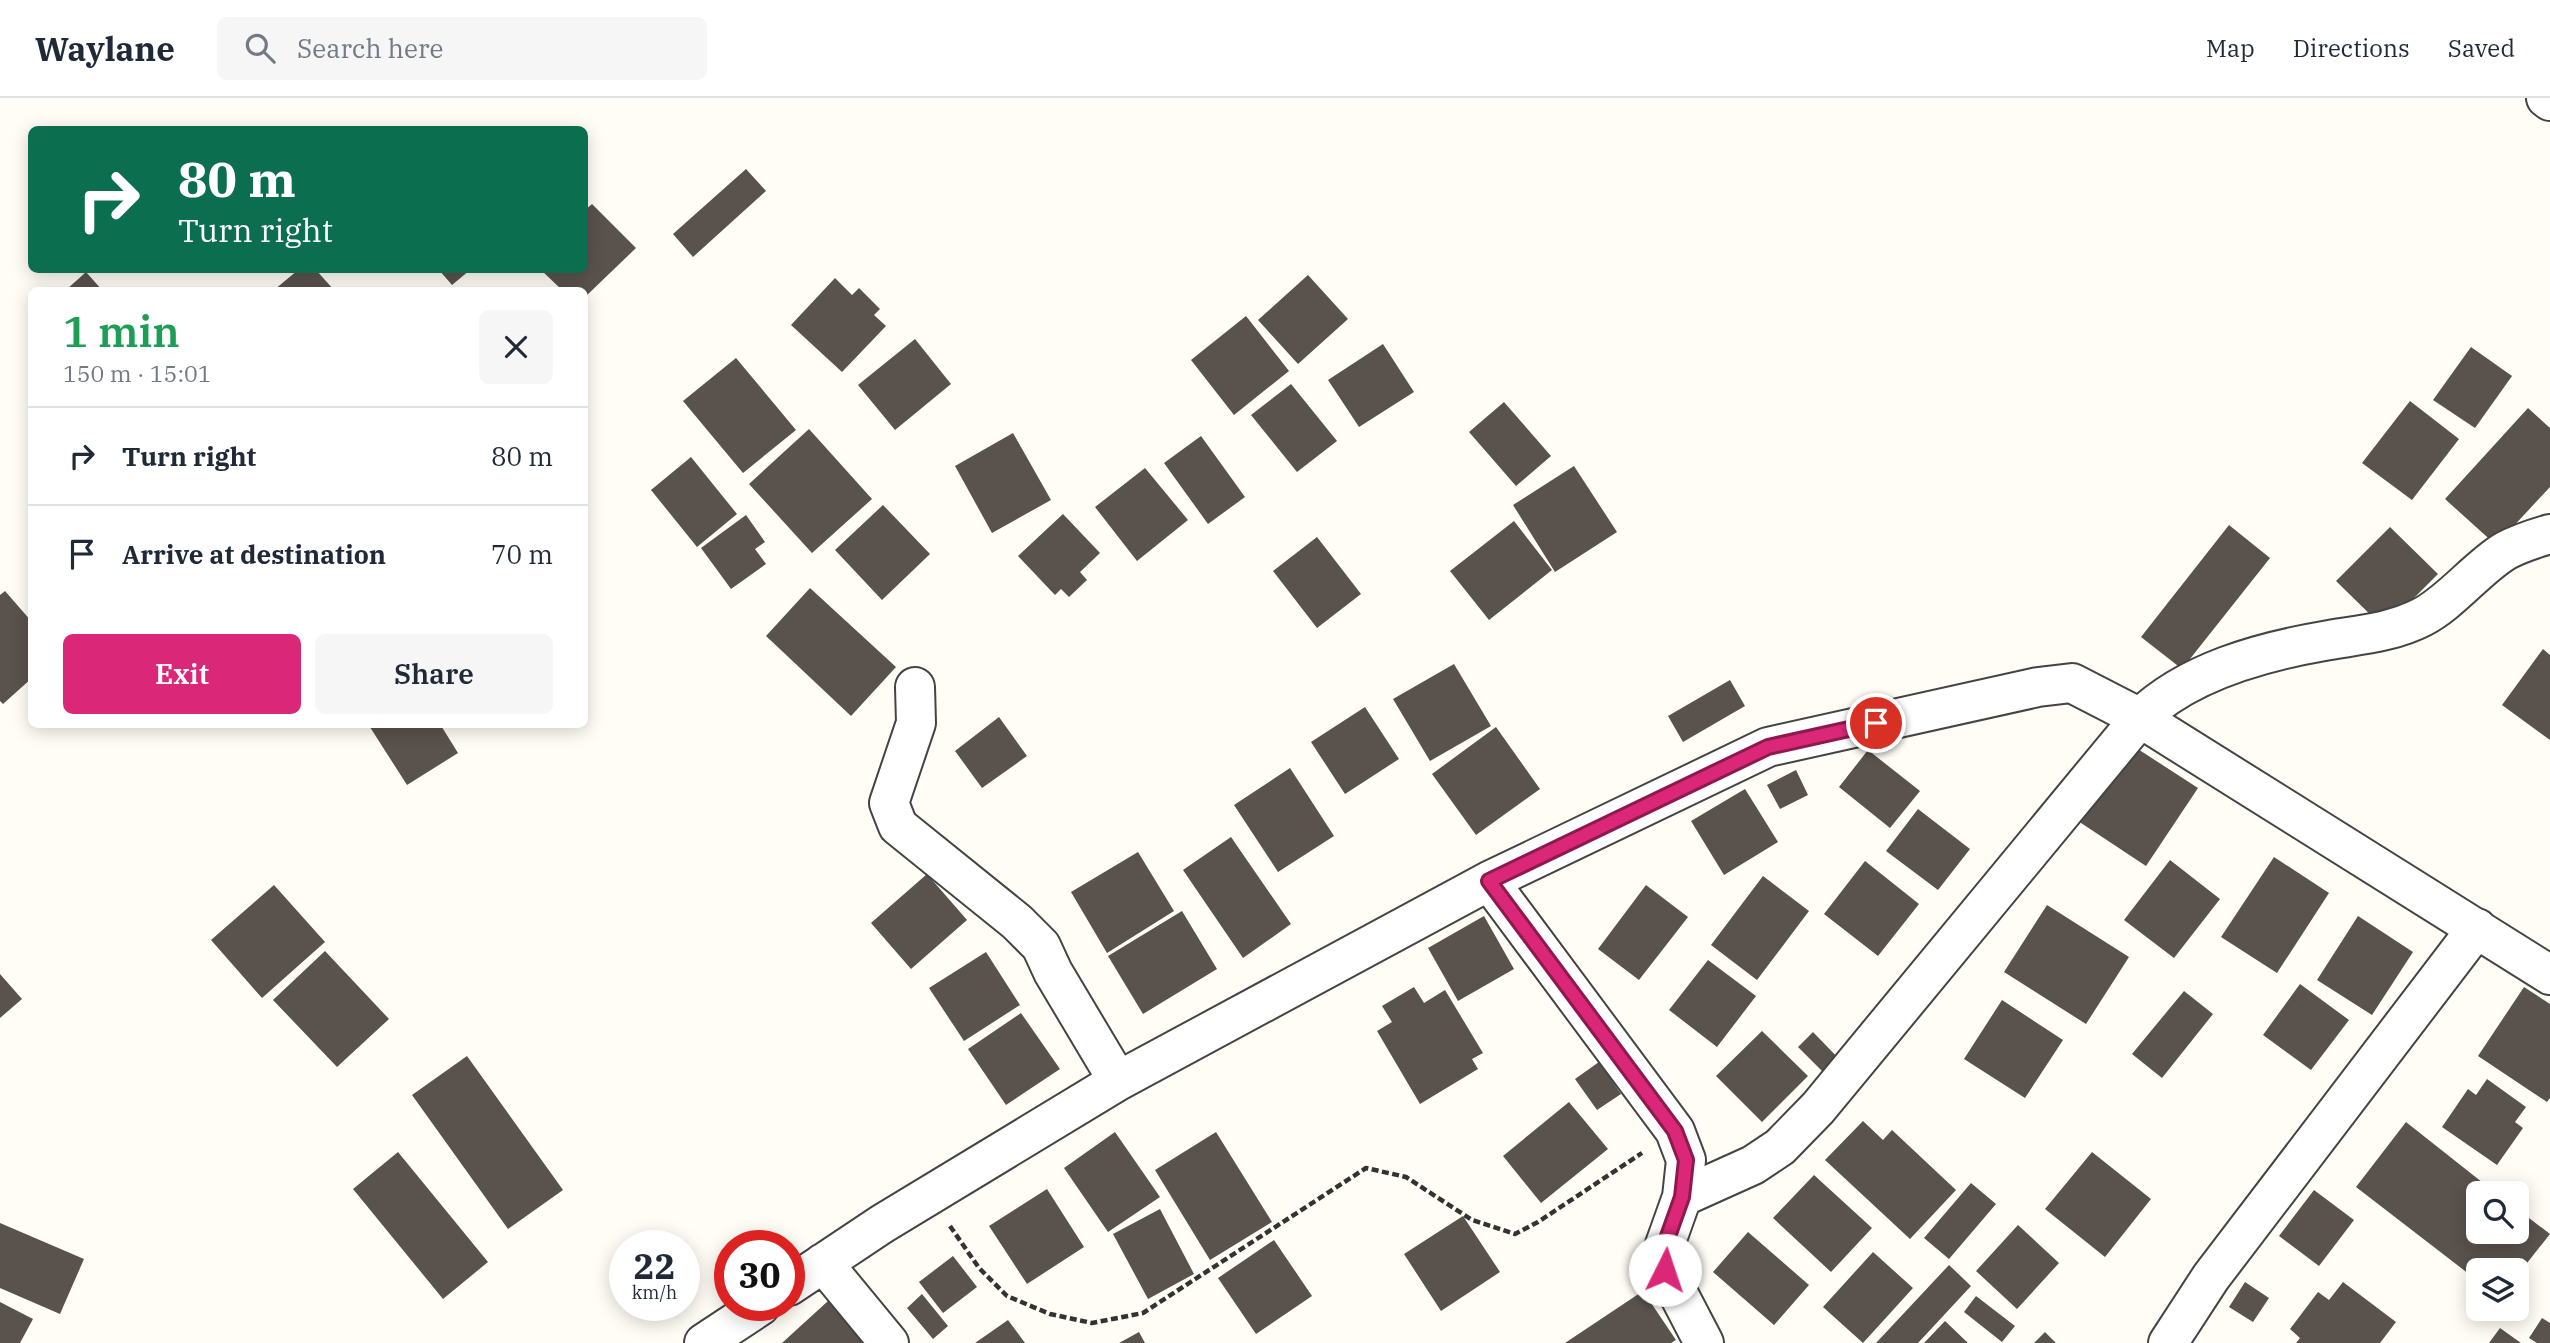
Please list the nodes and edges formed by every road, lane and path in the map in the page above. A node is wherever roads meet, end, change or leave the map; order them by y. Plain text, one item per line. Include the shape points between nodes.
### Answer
1 (2550, 534) edge
2 (915, 687) dead end
3 (2140, 718) junction
4 (1489, 881) junction
5 (2476, 928) junction
6 (2550, 975) edge
7 (1118, 1081) junction
8 (1675, 1131) junction
9 (929, 1196) junction
10 (1682, 1197) junction
11 (823, 1263) junction
12 (805, 1275) edge
13 (737, 1321) edge
14 (704, 1343) edge
15 (889, 1343) edge
16 (1704, 1343) edge
17 (2168, 1343) edge

1 - 3 street via 2506,551 2423,616 2385,631 2276,650 2240,662 2183,686
2 - 7 street via 916,723 890,803 898,826 1041,946
3 - 4 street via 2072,683 1768,747
3 - 5 street
3 - 10 street via 1818,1108 1780,1147 1753,1166
4 - 7 street
4 - 8 street
5 - 6 street
5 - 17 street via 2211,1277
7 - 9 street
8 - 9 path via 1515,1234 1472,1220 1406,1177 1366,1168 1143,1313 1092,1323 1050,1314 1007,1296 979,1268
8 - 10 street via 1686,1160
9 - 11 street
10 - 16 street via 1662,1253 1665,1270
11 - 12 street
11 - 15 street
13 - 14 street

